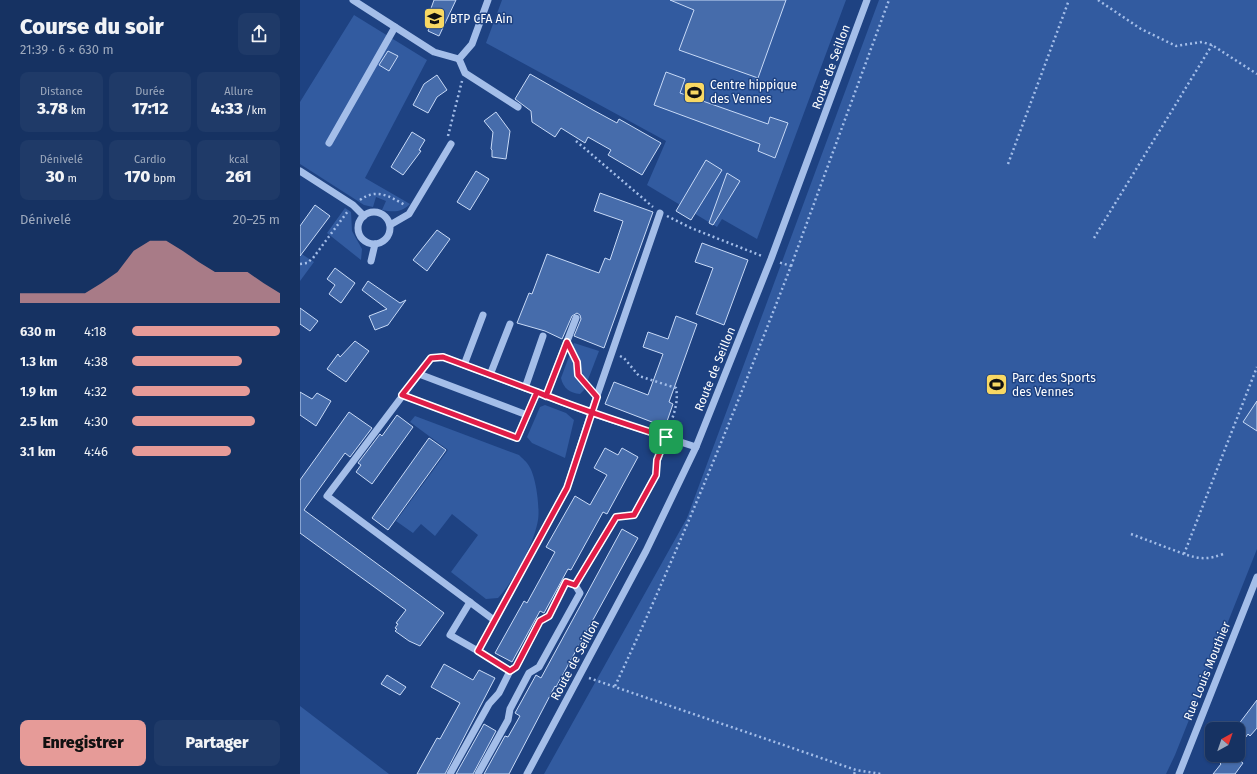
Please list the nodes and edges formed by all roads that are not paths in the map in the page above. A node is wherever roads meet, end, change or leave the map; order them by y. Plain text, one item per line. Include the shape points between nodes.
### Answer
1 (353, 0) edge
2 (488, 0) edge
3 (867, 0) edge
4 (395, 27) junction
5 (459, 59) junction
6 (518, 107) dead end
7 (329, 143) dead end
8 (451, 144) road end
9 (300, 171) edge
10 (660, 213) dead end
11 (364, 216) junction
12 (390, 225) junction
13 (375, 244) junction
14 (371, 261) dead end
15 (483, 315) dead end
16 (576, 318) dead end
17 (510, 324) dead end
18 (543, 336) dead end
19 (464, 365) junction
20 (419, 374) junction
21 (490, 375) junction
22 (525, 388) junction
23 (537, 392) junction
24 (402, 395) junction
25 (546, 396) junction
26 (591, 413) junction
27 (527, 415) junction
28 (666, 437) junction
29 (696, 446) junction
30 (1257, 577) edge
31 (575, 585) junction
32 (470, 602) junction
33 (494, 620) junction
34 (478, 651) junction
35 (510, 671) junction
36 (450, 774) edge
37 (478, 774) edge
38 (527, 774) edge
39 (1179, 774) edge

1 - 4 street
2 - 5 street via 472,44
3 - 29 street, Route de Seillon via 771,259
4 - 5 street via 434,52
4 - 7 street
5 - 6 street via 465,73
8 - 12 street via 409,214
9 - 11 street via 353,205
10 - 26 street
11 - 12 street via 379,213
11 - 13 street via 358,232 364,241
12 - 13 street via 386,239
13 - 14 street
15 - 19 street
16 - 25 street
17 - 21 street
18 - 22 street
19 - 20 street via 443,357 431,358
19 - 21 street
20 - 24 street
20 - 27 street
21 - 22 street
22 - 23 street
23 - 25 street
23 - 27 street
24 - 27 street via 517,438
24 - 32 street via 327,496
25 - 26 street
26 - 28 street
26 - 33 street via 567,488
28 - 29 street
28 - 31 street via 657,460 656,475 634,515 616,517
29 - 38 street, Route de Seillon via 646,551
30 - 39 street, Rue Louis Mouthier
31 - 35 street via 566,582 549,616 540,621 516,667
31 - 37 street via 580,593 539,667 529,673 510,709 508,720
32 - 33 street
32 - 34 street via 450,634
33 - 34 street
34 - 35 street
35 - 36 street

